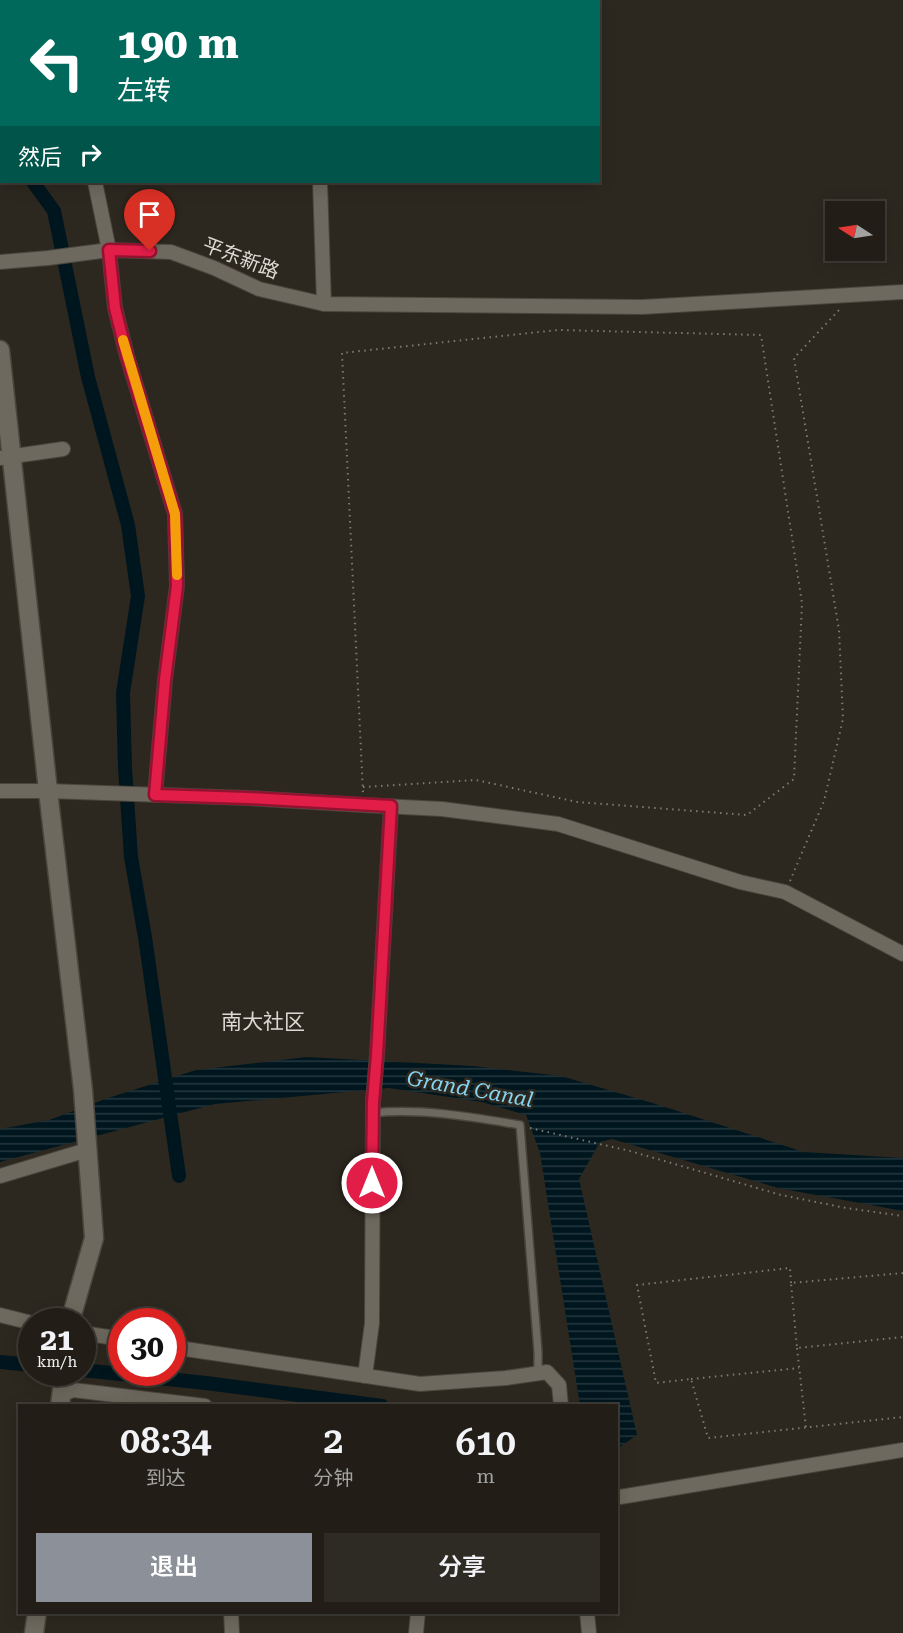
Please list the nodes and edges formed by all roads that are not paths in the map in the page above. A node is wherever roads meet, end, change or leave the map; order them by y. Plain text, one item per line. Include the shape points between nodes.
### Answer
1 (95, 183) edge
2 (320, 183) edge
3 (102, 251) junction
4 (0, 262) edge
5 (903, 292) edge
6 (324, 304) junction
7 (0, 350) edge
8 (63, 449) dead end
9 (6, 457) edge
10 (0, 791) edge
11 (48, 791) junction
12 (155, 795) junction
13 (391, 806) junction
14 (903, 954) edge
15 (373, 1107) junction
16 (87, 1150) junction
17 (0, 1176) edge
18 (74, 1308) edge
19 (0, 1316) edge
20 (18, 1320) edge
21 (186, 1349) edge
22 (538, 1373) junction
23 (364, 1376) junction
24 (62, 1391) edge
25 (158, 1403) edge
26 (174, 1404) edge
27 (561, 1404) edge
28 (903, 1450) edge
29 (618, 1498) edge
30 (37, 1614) edge
31 (231, 1614) edge
32 (418, 1614) edge
33 (586, 1614) edge
34 (34, 1633) edge
35 (232, 1633) edge
36 (416, 1633) edge
37 (589, 1633) edge

1 - 3 street
2 - 6 street
3 - 4 street, 平东新路
3 - 6 street, 平东新路 via 171,252 259,289
3 - 12 street via 127,356 175,514 177,586
5 - 6 street, 平东新路 via 642,307
7 - 9 street
8 - 9 street
9 - 11 street
10 - 11 street
11 - 12 street
11 - 16 street
12 - 13 street
13 - 14 street via 558,825 740,882 785,892
13 - 15 street
15 - 22 lane via 520,1125
15 - 23 street via 372,1323
16 - 17 street
16 - 18 street via 94,1238
19 - 20 street
21 - 23 street
22 - 23 street via 420,1384
22 - 27 street via 547,1372 559,1385
24 - 25 street
25 - 26 street
28 - 29 street
30 - 34 street
31 - 35 street
32 - 36 street
33 - 37 street

